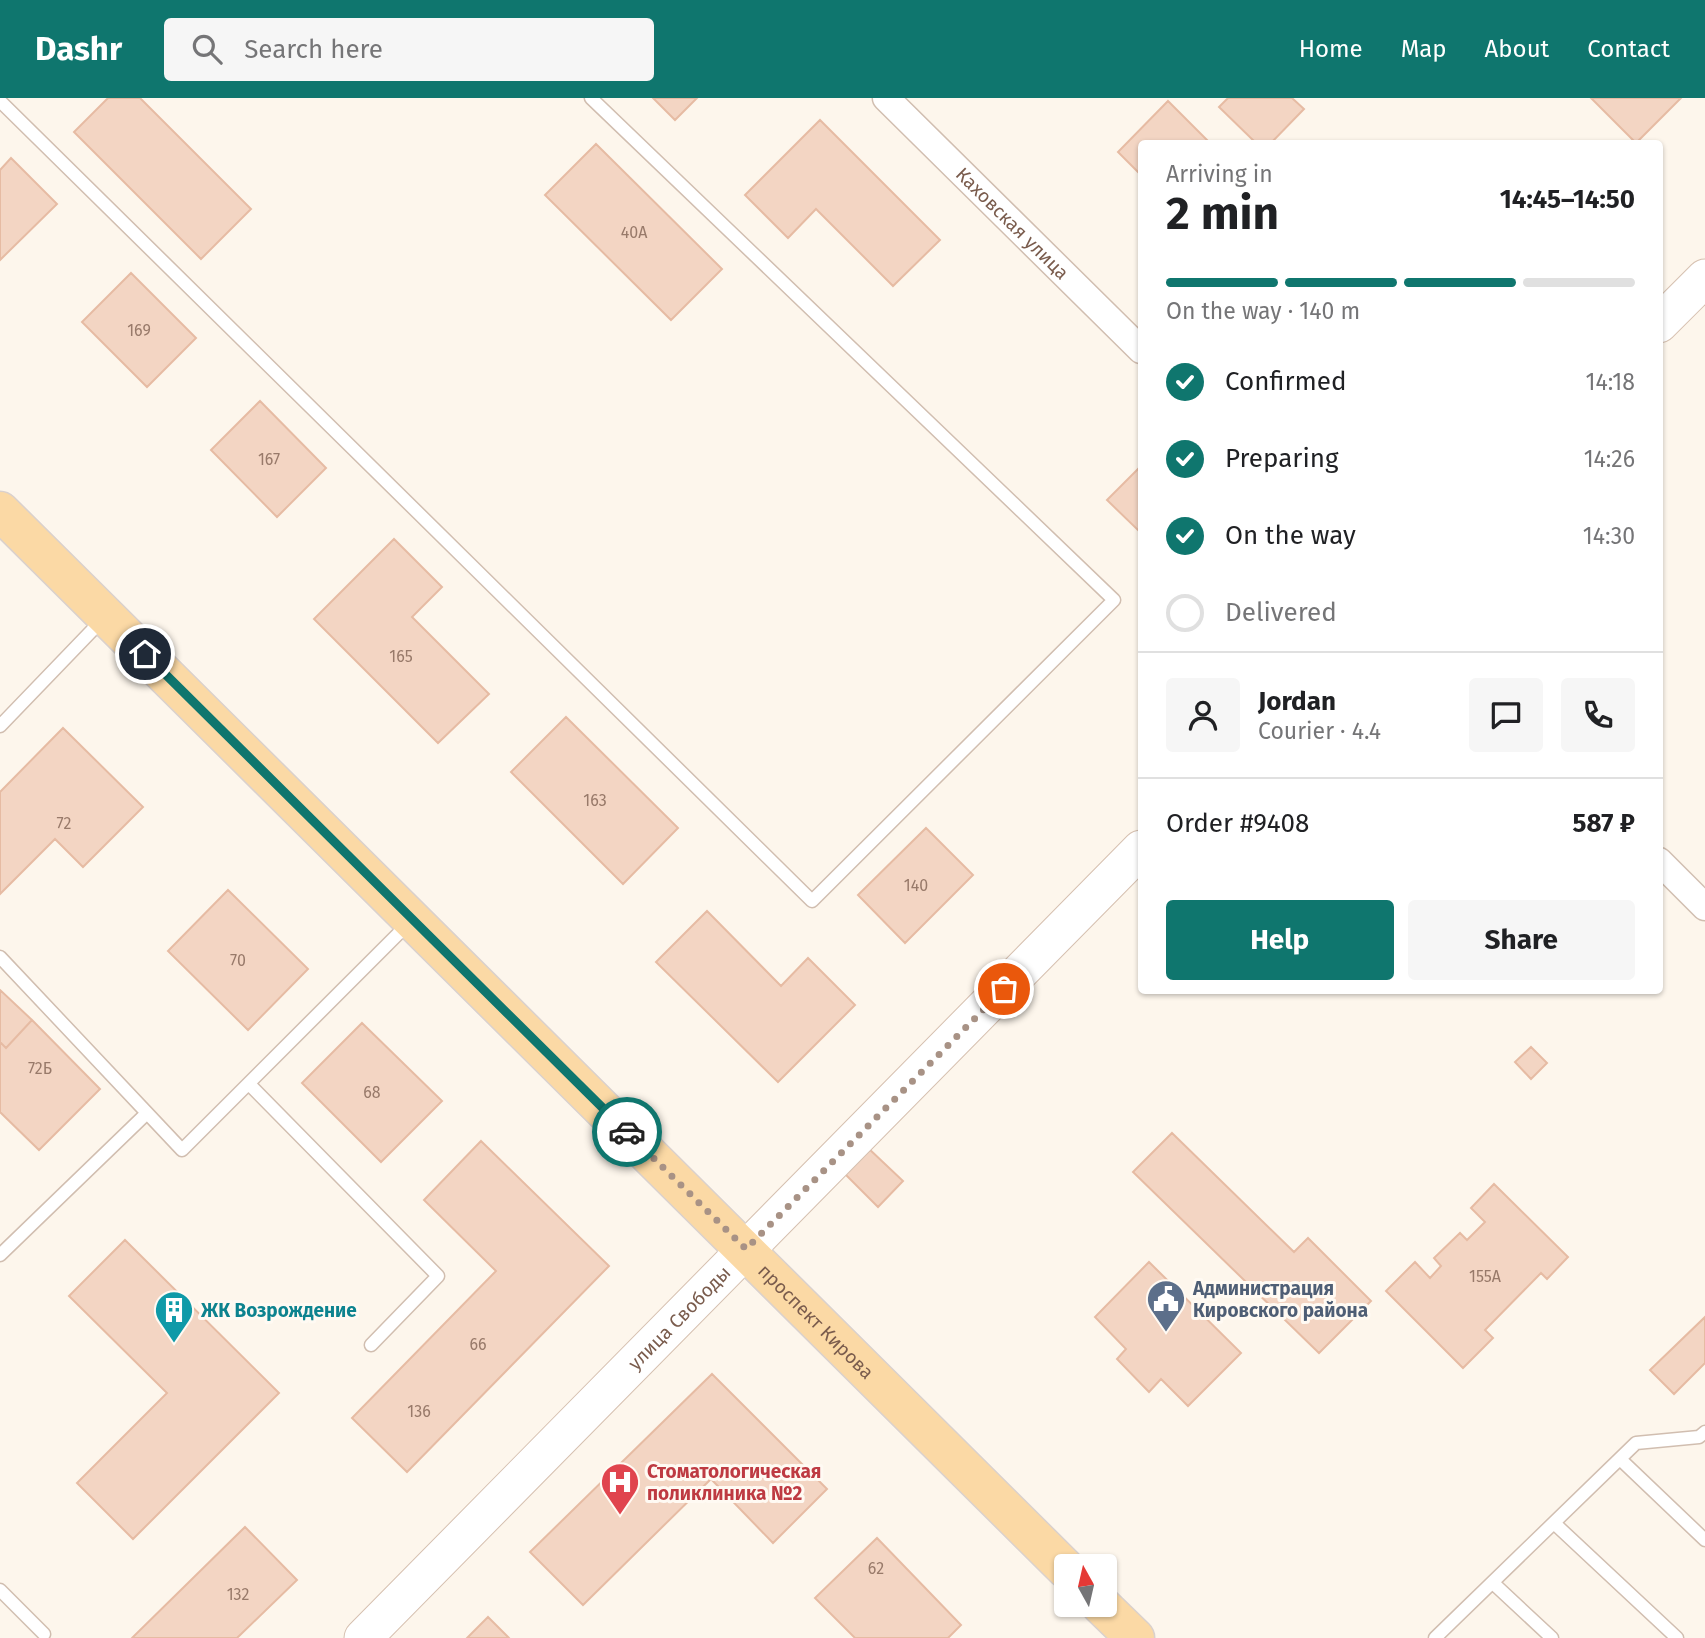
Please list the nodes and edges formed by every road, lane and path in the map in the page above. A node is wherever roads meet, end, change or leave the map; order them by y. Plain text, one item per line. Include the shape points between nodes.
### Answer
1 (591, 98) edge
2 (886, 98) edge
3 (0, 101) edge
4 (1705, 278) edge
5 (1663, 320) edge
6 (1138, 347) edge
7 (0, 511) edge
8 (106, 616) junction
9 (0, 726) edge
10 (1138, 852) edge
11 (1663, 865) edge
12 (1705, 907) edge
13 (413, 920) junction
14 (0, 957) edge
15 (249, 1084) junction
16 (146, 1114) junction
17 (746, 1249) junction
18 (0, 1255) edge
19 (371, 1345) dead end
20 (1703, 1437) edge
21 (1620, 1459) junction
22 (1554, 1523) junction
23 (1705, 1540) edge
24 (1054, 1557) edge
25 (1493, 1583) junction
26 (0, 1590) edge
27 (1113, 1617) edge
28 (44, 1634) dead end
29 (1440, 1636) edge
30 (363, 1638) edge
31 (1135, 1638) edge
32 (1552, 1638) edge
33 (1677, 1638) edge

1 - 3 lane via 1114,600 812,901
2 - 6 street, Каховская улица
4 - 5 street
7 - 8 main road, проспект Кирова
8 - 9 lane
8 - 13 main road, проспект Кирова
10 - 17 street, улица Свободы
11 - 12 street
13 - 15 lane
13 - 17 main road, проспект Кирова
14 - 16 lane
15 - 16 lane via 182,1150
15 - 19 lane via 439,1276
16 - 18 lane
17 - 24 main road, проспект Кирова
17 - 30 street, улица Свободы
20 - 21 lane via 1636,1443
21 - 22 lane
21 - 23 lane
22 - 25 lane
22 - 33 lane
25 - 29 lane
25 - 32 lane
26 - 28 lane
27 - 31 main road

